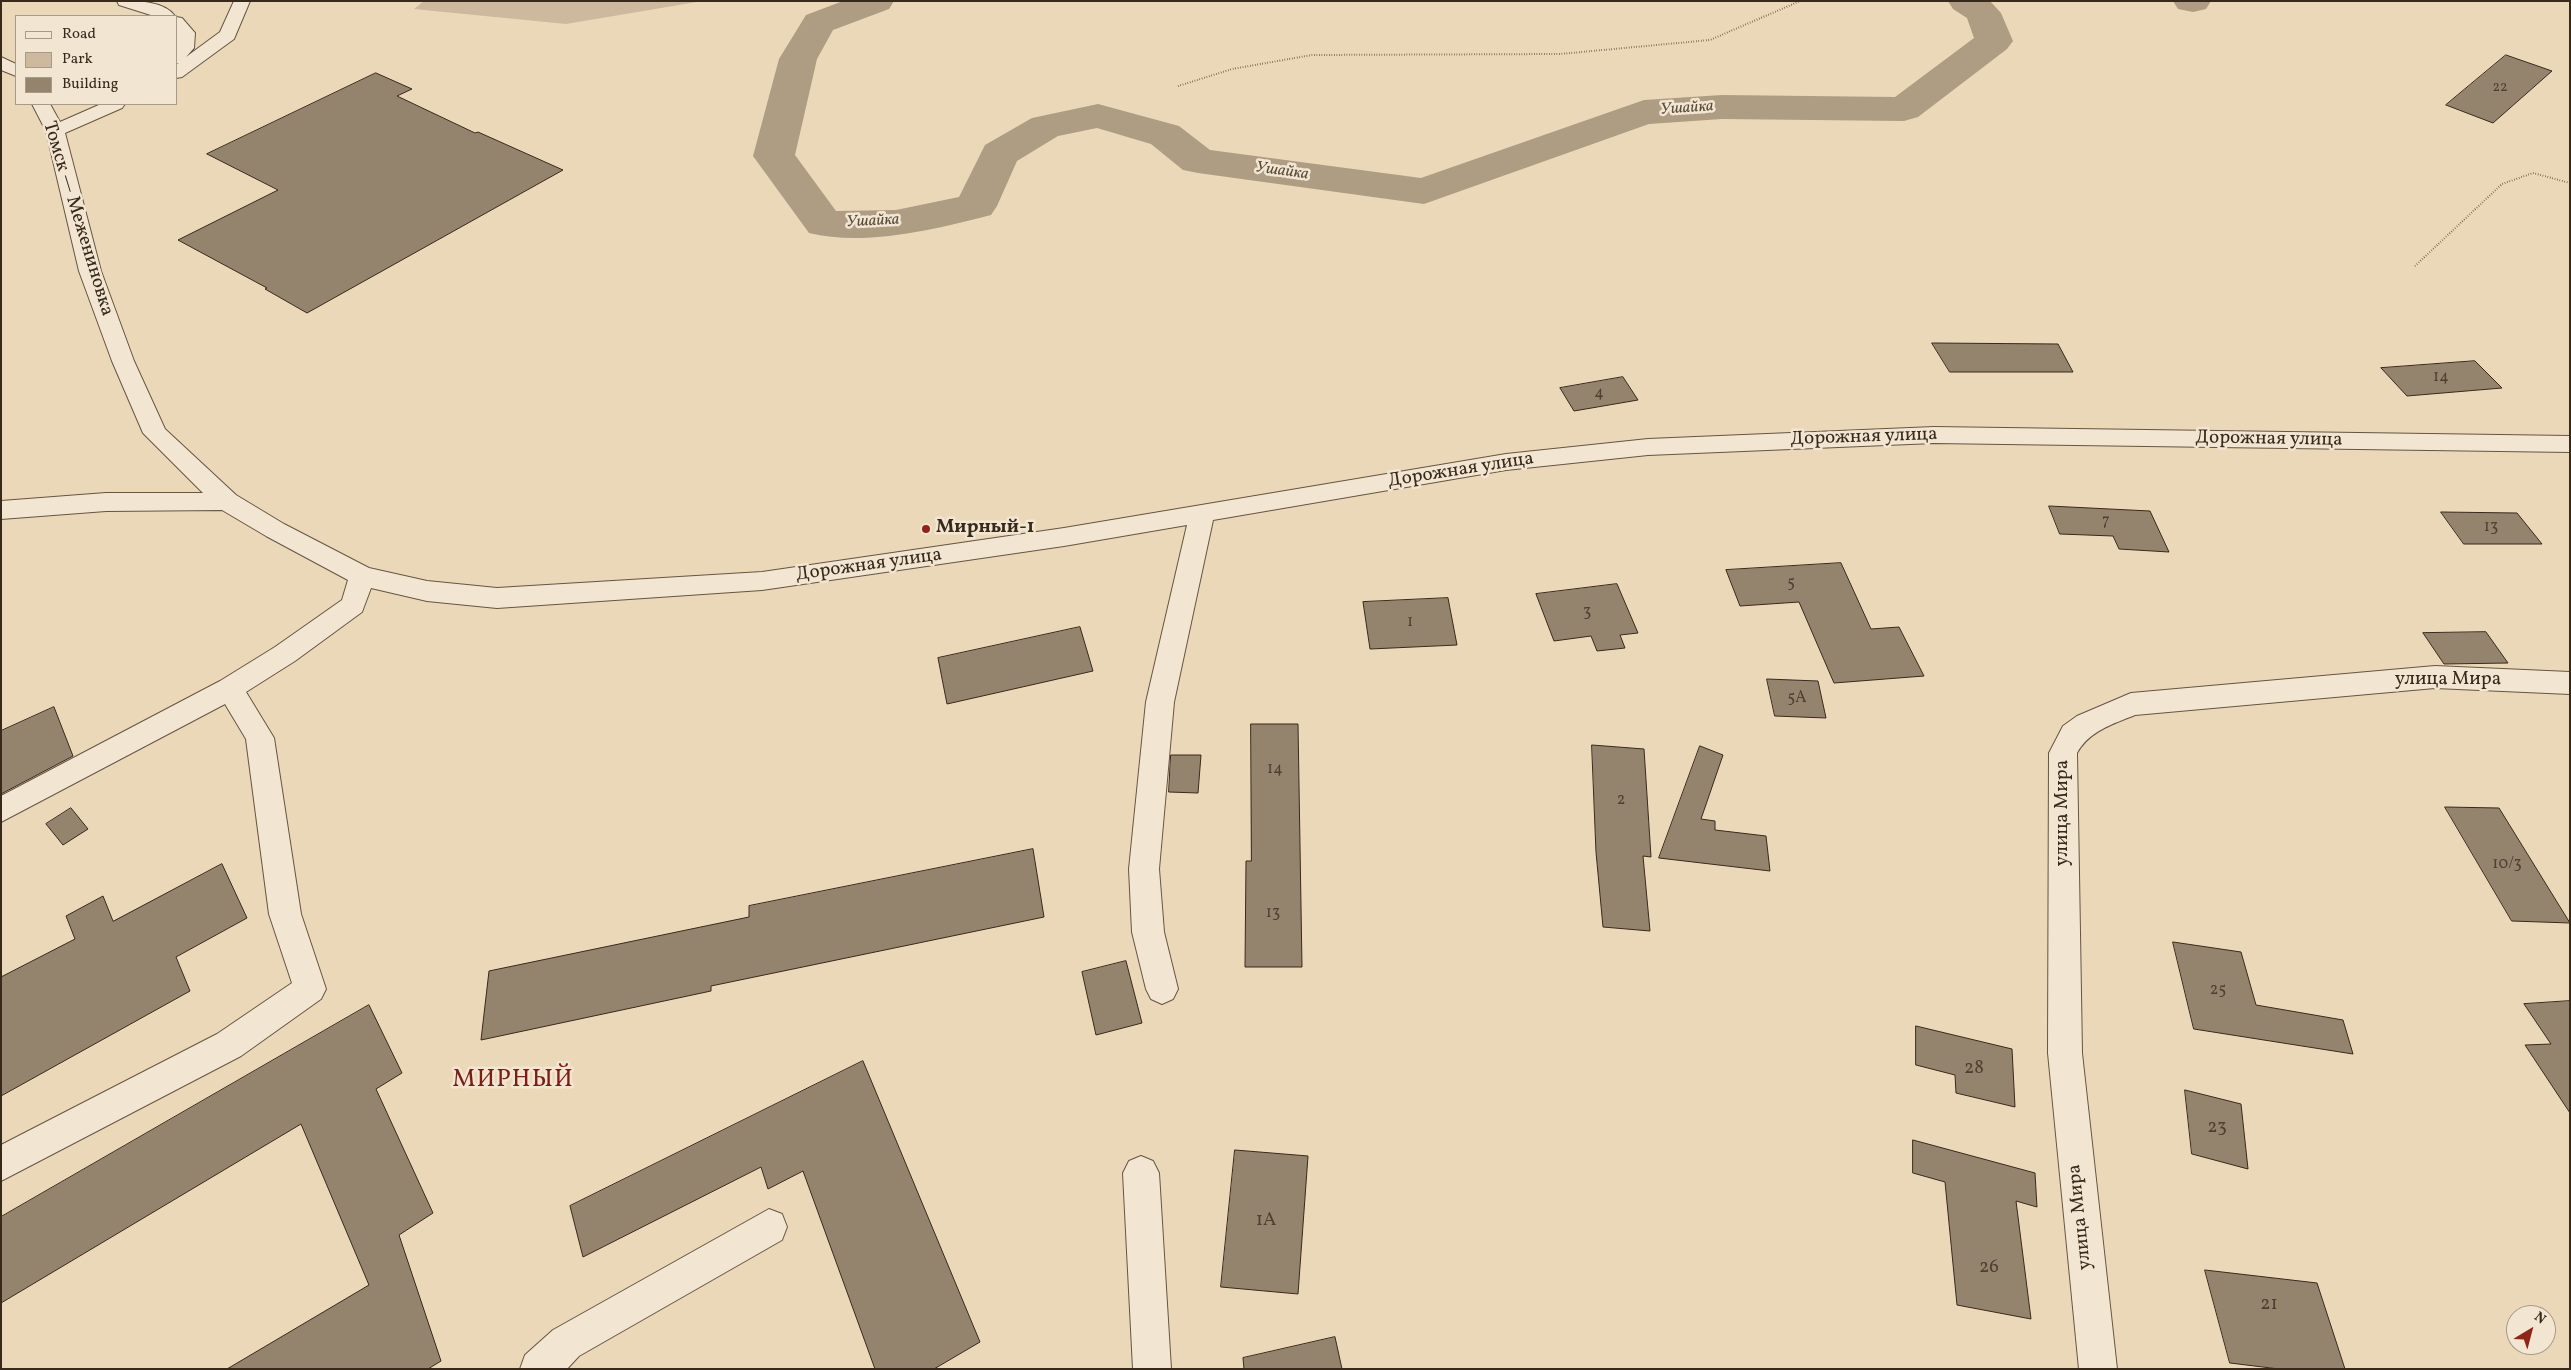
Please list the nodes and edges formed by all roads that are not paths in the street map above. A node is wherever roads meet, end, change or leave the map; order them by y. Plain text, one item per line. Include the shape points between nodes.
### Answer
1 (126, 1) edge
2 (242, 1) edge
3 (164, 15) edge
4 (178, 24) edge
5 (178, 56) edge
6 (1, 62) edge
7 (15, 71) edge
8 (178, 72) edge
9 (41, 105) edge
10 (114, 105) edge
11 (54, 131) junction
12 (2570, 444) edge
13 (227, 500) junction
14 (1, 510) edge
15 (1202, 513) junction
16 (362, 576) junction
17 (2570, 683) edge
18 (230, 689) junction
19 (1, 810) edge
20 (1162, 989) dead end
21 (1, 1164) edge
22 (1141, 1173) dead end
23 (768, 1227) dead end
24 (539, 1369) edge
25 (1152, 1369) edge
26 (2098, 1369) edge

1 - 3 street
2 - 8 street via 228,35
4 - 5 street via 186,33 185,48
6 - 7 street
9 - 11 street, Томск — Межениновка
10 - 11 street
11 - 13 street, Томск — Межениновка via 90,272 123,361 155,433
12 - 15 street, Дорожная улица via 1934,435 1648,447 1506,462
13 - 14 street via 106,502
13 - 16 street, Томск — Межениновка via 275,530
15 - 16 street, Дорожная улица via 762,582 497,598 427,591
15 - 20 street via 1160,702 1144,869 1148,932
16 - 18 street via 353,605
17 - 26 street, улица Мира via 2435,677 2131,704 2073,734 2064,753 2065,1053
18 - 19 street
18 - 21 street via 260,738 285,914 310,989 229,1045
22 - 25 street
23 - 24 street via 566,1344

